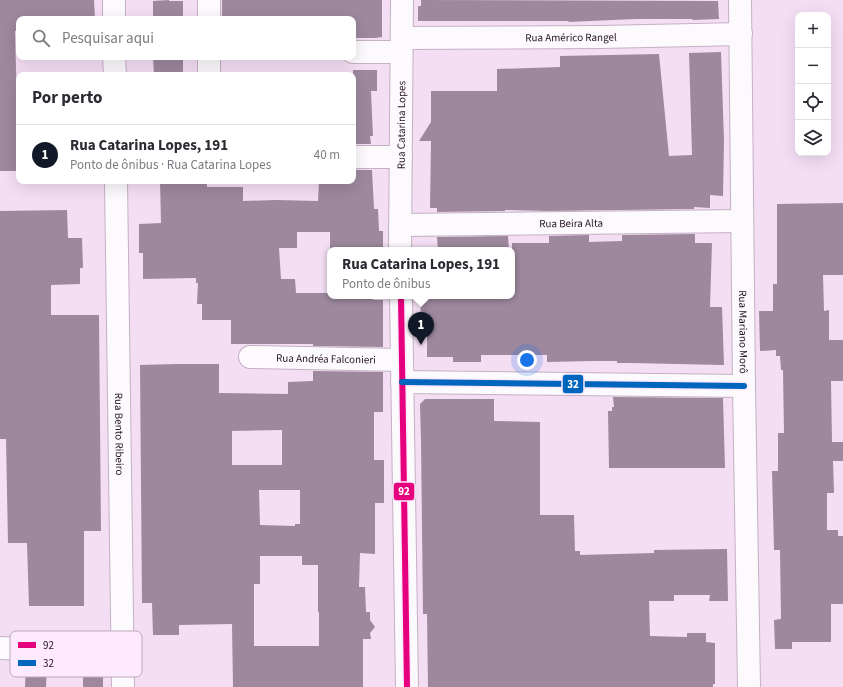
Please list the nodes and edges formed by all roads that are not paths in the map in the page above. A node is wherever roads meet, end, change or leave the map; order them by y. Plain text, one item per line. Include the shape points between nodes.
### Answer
1 (114, 0) edge
2 (209, 0) edge
3 (402, 0) edge
4 (740, 0) edge
5 (114, 16) edge
6 (209, 16) edge
7 (741, 34) junction
8 (402, 45) junction
9 (356, 52) edge
10 (114, 60) edge
11 (209, 60) edge
12 (115, 72) edge
13 (209, 72) edge
14 (356, 157) edge
15 (401, 157) junction
16 (116, 184) edge
17 (742, 221) junction
18 (400, 225) junction
19 (400, 247) edge
20 (401, 299) edge
21 (250, 357) dead end
22 (402, 360) junction
23 (402, 382) junction
24 (744, 386) junction
25 (122, 631) edge
26 (0, 648) edge
27 (10, 648) edge
28 (123, 677) edge
29 (123, 687) edge
30 (407, 687) edge
31 (749, 687) edge

1 - 5 street
2 - 6 street
3 - 8 street, Rua Catarina Lopes
4 - 7 street, Rua Mariano Morô
7 - 8 street, Rua Américo Rangel
7 - 17 street, Rua Mariano Morô
8 - 9 street, Rua Américo Rangel
8 - 15 street, Rua Catarina Lopes
10 - 12 street
11 - 13 street
14 - 15 street
15 - 18 street, Rua Catarina Lopes
16 - 25 street, Rua Bento Ribeiro
17 - 18 street, Rua Beira Alta
17 - 24 street, Rua Mariano Morô
18 - 19 street, Rua Catarina Lopes
20 - 22 street
21 - 22 street, Rua Andréa Falconieri
22 - 23 street
23 - 24 street
23 - 30 street
24 - 31 street, Rua Mariano Morô
26 - 27 street
28 - 29 street, Rua Bento Ribeiro

